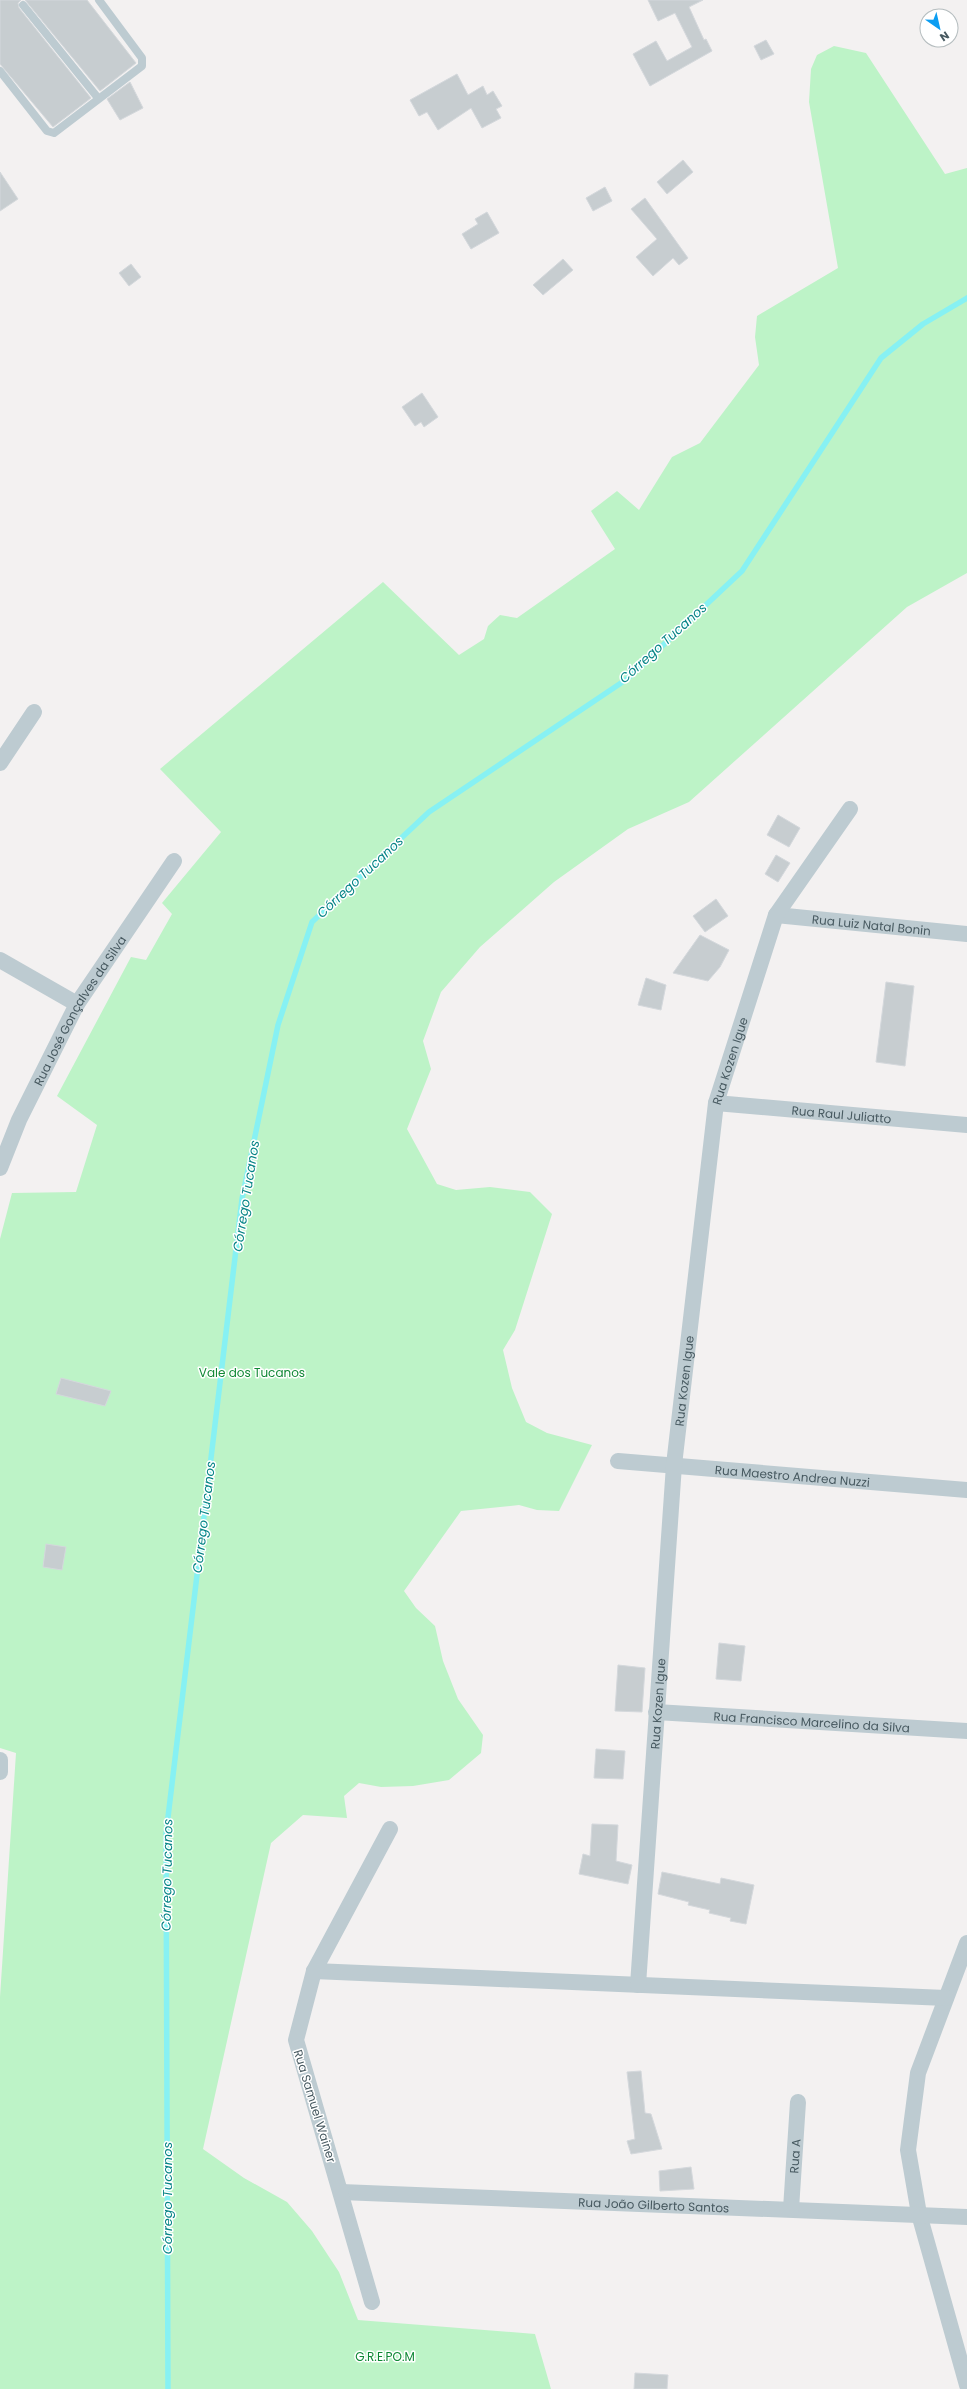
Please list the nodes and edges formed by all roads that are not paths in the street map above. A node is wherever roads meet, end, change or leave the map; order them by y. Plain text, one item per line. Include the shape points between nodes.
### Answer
1 (98, 0) edge
2 (24, 5) dead end
3 (0, 71) edge
4 (98, 98) junction
5 (34, 712) dead end
6 (0, 763) edge
7 (850, 808) dead end
8 (174, 861) dead end
9 (776, 915) junction
10 (967, 934) edge
11 (0, 960) edge
12 (77, 1004) junction
13 (716, 1103) junction
14 (967, 1125) edge
15 (0, 1168) edge
16 (618, 1461) dead end
17 (674, 1465) junction
18 (967, 1490) edge
19 (656, 1712) junction
20 (967, 1731) edge
21 (390, 1829) dead end
22 (967, 1944) edge
23 (314, 1972) junction
24 (638, 1985) junction
25 (946, 1998) junction
26 (798, 2102) dead end
27 (342, 2192) junction
28 (791, 2209) junction
29 (919, 2214) junction
30 (967, 2217) edge
31 (372, 2302) dead end
32 (967, 2385) edge

1 - 4 lane via 143,61 142,66
2 - 4 lane
3 - 4 lane via 51,133
5 - 6 street
7 - 9 street, Rua Kozen Igue
8 - 12 street, Rua José Gonçalves da Silva
9 - 10 street, Rua Luiz Natal Bonin
9 - 13 street, Rua Kozen Igue
11 - 12 street
12 - 15 street, Rua José Gonçalves da Silva via 18,1120
13 - 14 street, Rua Raul Juliatto
13 - 17 street, Rua Kozen Igue
16 - 17 street, Rua Maestro Andrea Nuzzi
17 - 18 street, Rua Maestro Andrea Nuzzi
17 - 19 street, Rua Kozen Igue
19 - 20 street, Rua Francisco Marcelino da Silva
19 - 24 street, Rua Kozen Igue
21 - 23 street, Rua Samuel Wainer
22 - 25 street
23 - 24 street
23 - 27 street, Rua Samuel Wainer via 296,2040
24 - 25 street
25 - 29 street via 918,2073 908,2150
26 - 28 street, Rua A
27 - 28 street, Rua João Gilberto Santos
27 - 31 street, Rua Samuel Wainer
28 - 29 street, Rua João Gilberto Santos
29 - 30 street, Rua João Gilberto Santos
29 - 32 street

